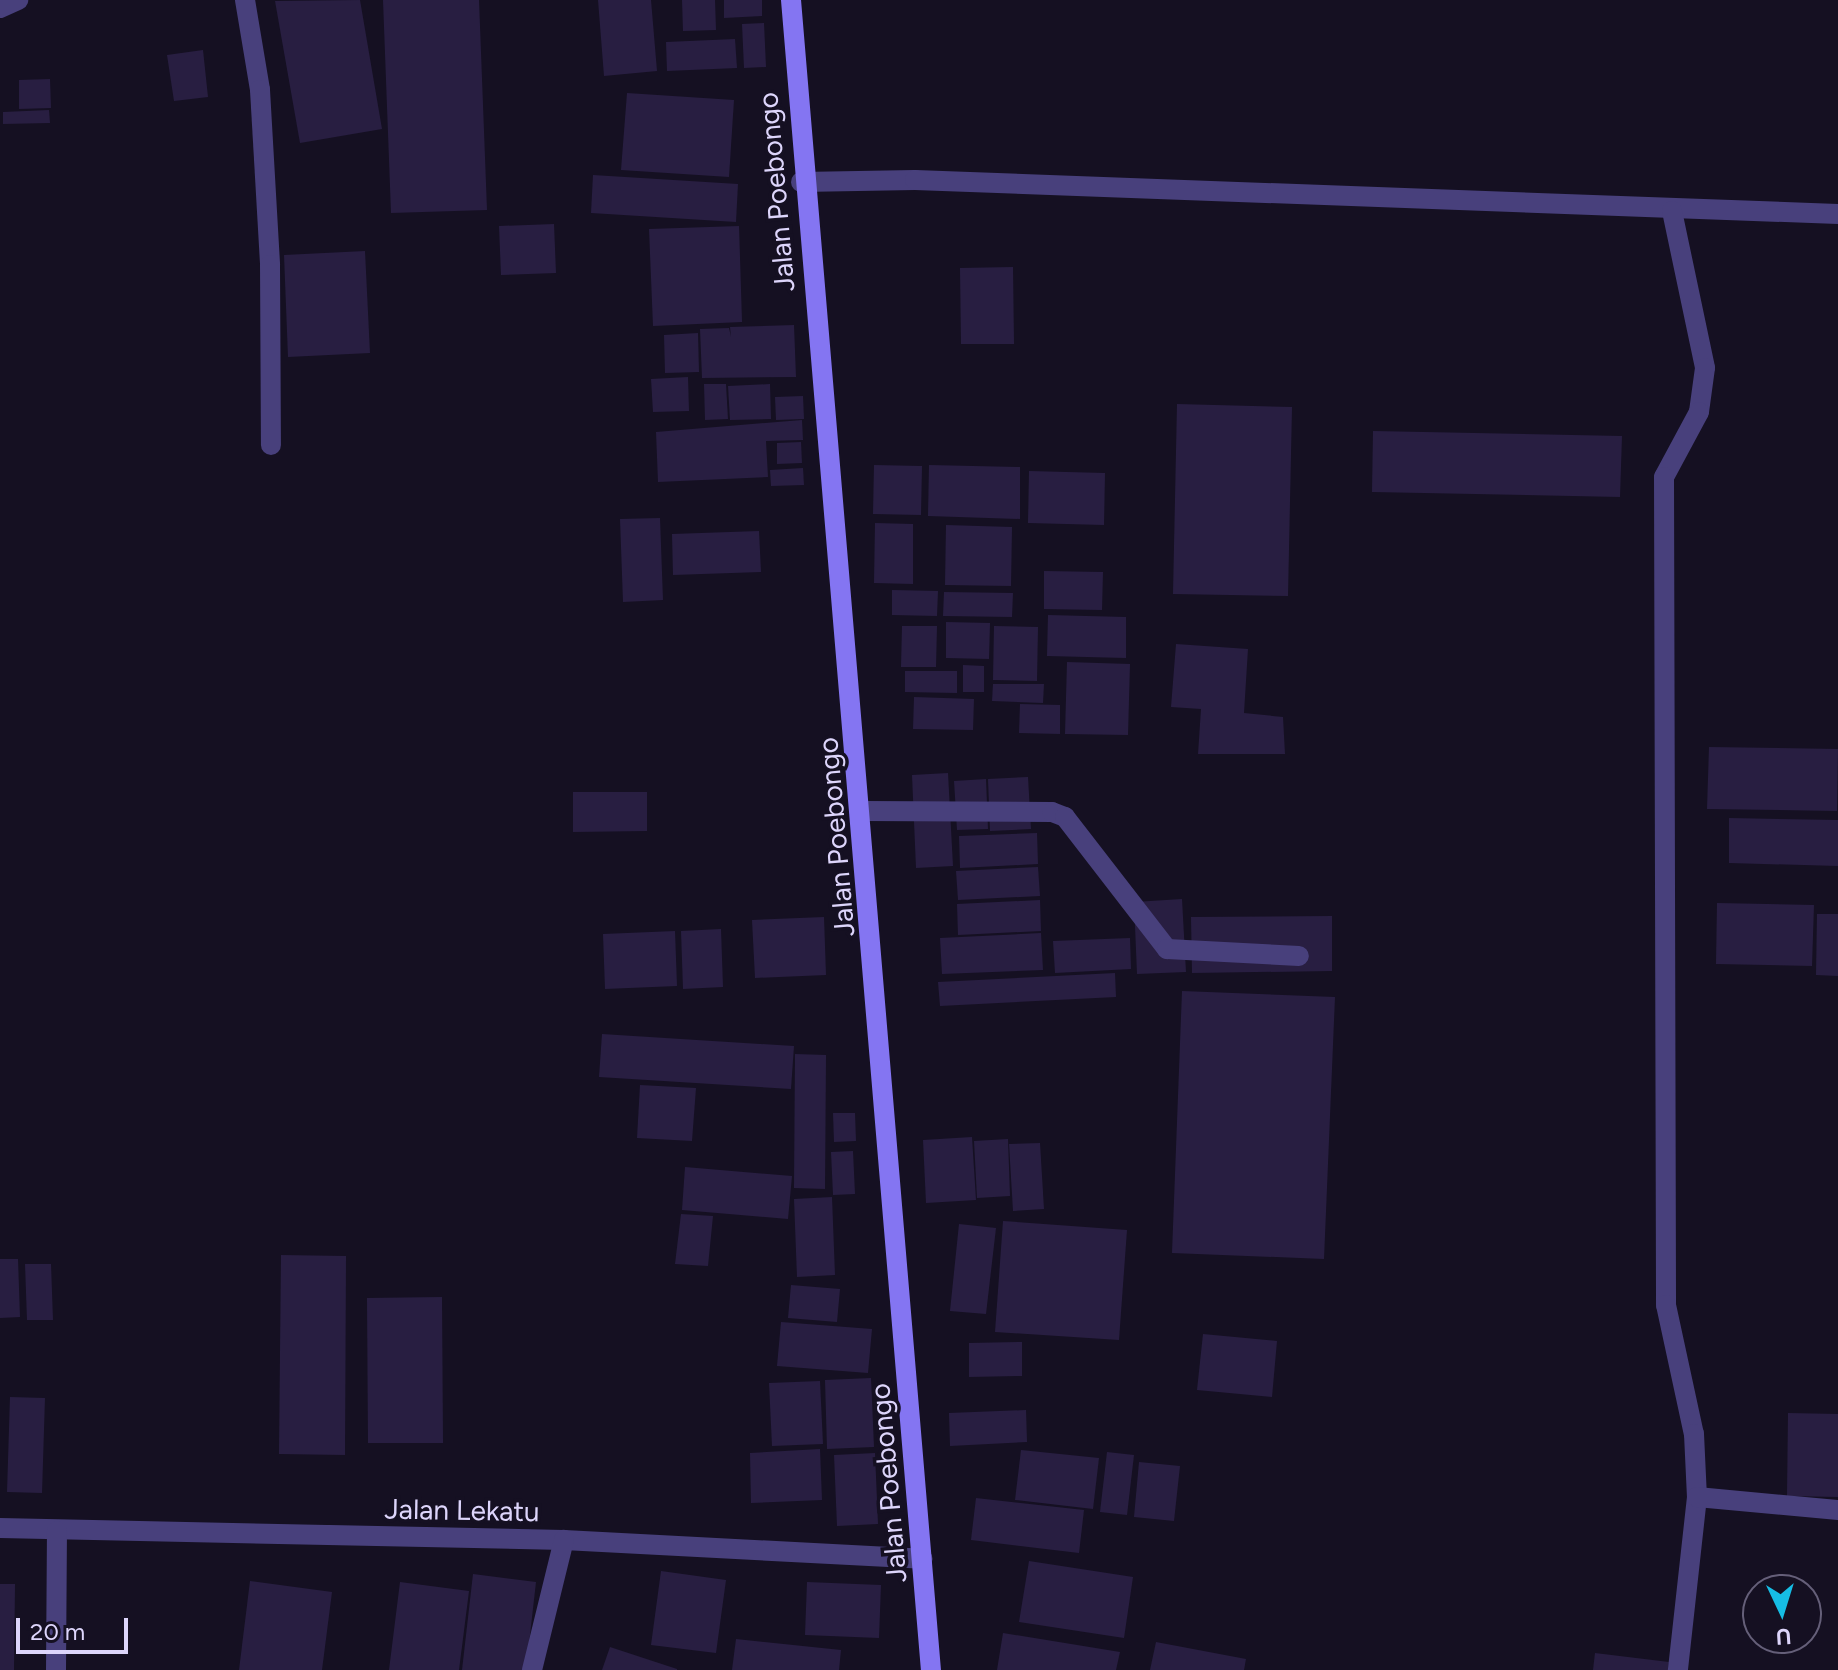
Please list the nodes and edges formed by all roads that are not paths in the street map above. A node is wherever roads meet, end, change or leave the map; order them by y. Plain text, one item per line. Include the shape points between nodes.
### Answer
1 (18, 0) edge
2 (245, 0) edge
3 (791, 0) edge
4 (0, 8) edge
5 (801, 182) junction
6 (1672, 211) junction
7 (1838, 214) edge
8 (271, 445) dead end
9 (863, 811) junction
10 (1299, 956) dead end
11 (1697, 1497) junction
12 (1838, 1510) edge
13 (0, 1528) edge
14 (57, 1531) junction
15 (564, 1540) junction
16 (922, 1559) junction
17 (56, 1670) edge
18 (532, 1670) edge
19 (931, 1670) edge
20 (1678, 1670) edge

1 - 4 street
2 - 8 street via 265,169
3 - 5 main road, Jalan Poebongo
5 - 6 street via 915,180
5 - 9 main road, Jalan Poebongo
6 - 7 street
6 - 11 street via 1705,368 1699,412 1664,477 1666,1305 1694,1434
9 - 10 street via 1052,812 1065,817 1167,949
9 - 16 main road, Jalan Poebongo
11 - 12 street
11 - 20 street
13 - 14 street, Jalan Lekatu
14 - 15 street, Jalan Lekatu
14 - 17 street
15 - 16 street, Jalan Lekatu
15 - 18 street
16 - 19 main road, Jalan Poebongo

